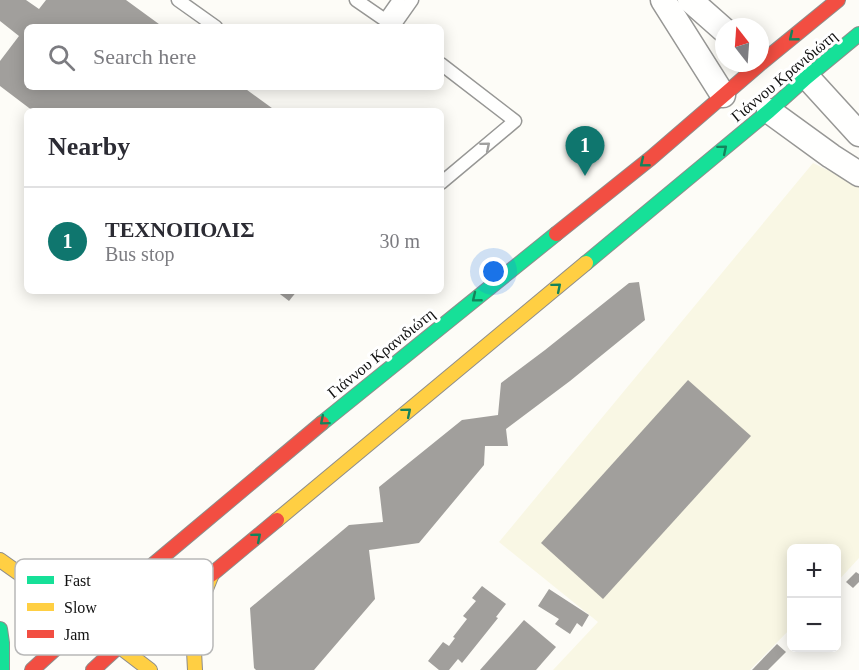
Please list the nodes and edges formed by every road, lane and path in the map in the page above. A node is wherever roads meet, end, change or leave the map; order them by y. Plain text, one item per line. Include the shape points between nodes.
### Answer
1 (178, 0) edge
2 (356, 0) edge
3 (399, 0) edge
4 (412, 0) edge
5 (663, 0) edge
6 (690, 0) edge
7 (838, 0) edge
8 (715, 22) edge
9 (212, 24) edge
10 (395, 24) edge
11 (859, 34) edge
12 (769, 56) edge
13 (444, 66) edge
14 (750, 72) edge
15 (807, 77) junction
16 (723, 95) junction
17 (769, 111) junction
18 (859, 134) edge
19 (859, 174) edge
20 (444, 180) edge
21 (160, 559) edge
22 (0, 560) edge
23 (15, 571) edge
24 (213, 573) edge
25 (0, 629) edge
26 (49, 655) edge
27 (109, 655) edge
28 (131, 655) edge
29 (194, 655) edge
30 (2, 670) edge
31 (32, 670) edge
32 (93, 670) edge
33 (150, 670) edge
34 (195, 670) edge

1 - 9 lane
2 - 3 lane via 385,20
4 - 10 lane
5 - 16 street
6 - 8 street
7 -> 12 street, Γιάννου Κρανιδιώτη
11 - 15 street, Γιάννου Κρανιδιώτη
20 -> 13 lane via 515,121
14 - 16 street, Γιάννου Κρανιδιώτη
15 - 17 street, Γιάννου Κρανιδιώτη
15 - 18 street
16 -> 21 street, Γιάννου Κρανιδιώτη
17 - 19 street
24 -> 17 street, Γιάννου Κρανιδιώτη
22 - 23 street
25 - 30 street
26 - 31 street, Γιάννου Κρανιδιώτη
27 - 32 street, Γιάννου Κρανιδιώτη
28 - 33 street
29 - 34 street

